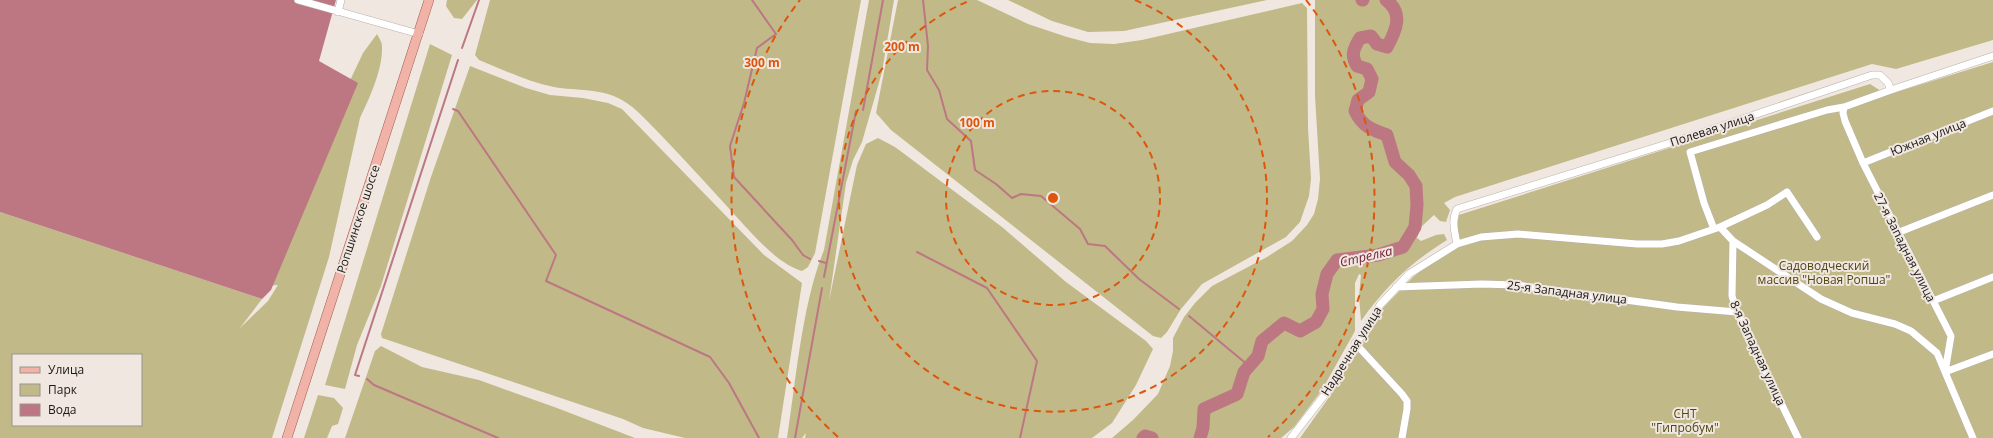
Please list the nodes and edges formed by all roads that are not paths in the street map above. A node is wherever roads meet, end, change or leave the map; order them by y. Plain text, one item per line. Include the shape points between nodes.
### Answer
1 (298, 0) edge
2 (341, 0) edge
3 (429, 0) edge
4 (338, 12) junction
5 (418, 34) junction
6 (1993, 56) edge
7 (1891, 90) junction
8 (1844, 107) junction
9 (1993, 111) edge
10 (1862, 164) junction
11 (1993, 194) edge
12 (1717, 228) junction
13 (1897, 233) junction
14 (1817, 238) dead end
15 (1733, 241) junction
16 (1457, 244) junction
17 (1993, 276) edge
18 (1396, 287) junction
19 (1933, 301) junction
20 (1737, 312) junction
21 (1355, 343) junction
22 (1993, 354) edge
23 (1945, 372) junction
24 (1974, 437) edge
25 (287, 438) edge
26 (1291, 438) edge
27 (1402, 438) edge
28 (1798, 438) edge

1 - 4 street
2 - 4 street
3 - 5 main road, Ропшинское шоссе
4 - 5 street
5 - 25 main road, Ропшинское шоссе
6 - 7 street
7 - 8 street
7 - 16 street, Полевая улица via 1880,75 1872,75 1664,145 1457,209 1453,224
8 - 10 street, 27-я Западная улица via 1844,121
8 - 12 street, Полевая улица via 1690,152 1704,203
9 - 10 street, Южная улица
10 - 13 street, 27-я Западная улица
11 - 13 street
12 - 14 street, Надречная улица via 1787,192
12 - 15 street
12 - 16 street, Надречная улица via 1662,244 1518,234 1481,237
13 - 19 street, 27-я Западная улица
15 - 20 street, 8-я Западная улица via 1732,296
15 - 23 street via 1820,299 1852,313 1896,324 1911,331 1937,353
16 - 18 street, Надречная улица via 1409,274
17 - 19 street
18 - 20 street, 25-я Западная улица via 1516,284 1677,307
18 - 21 street, Надречная улица via 1380,305
19 - 23 street, 27-я Западная улица via 1951,336
20 - 28 street, 8-я Западная улица
21 - 26 street, Надречная улица via 1326,393
21 - 27 street via 1407,401
22 - 23 street
23 - 24 street

